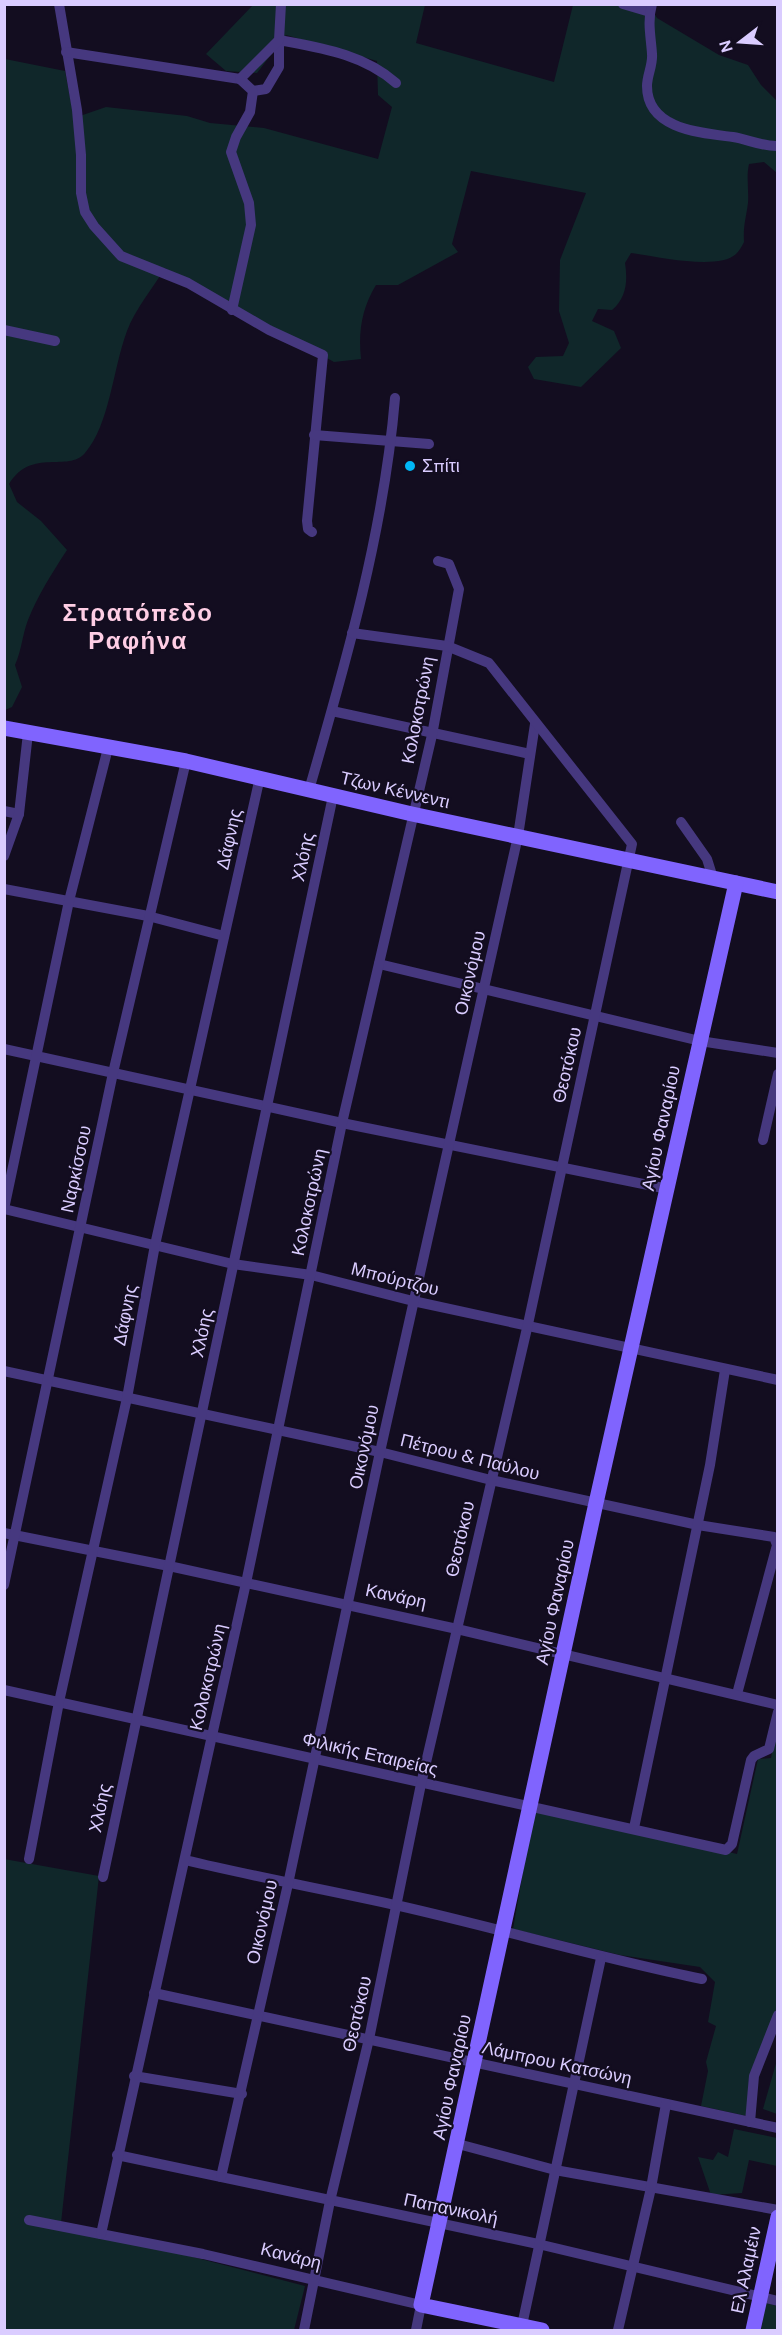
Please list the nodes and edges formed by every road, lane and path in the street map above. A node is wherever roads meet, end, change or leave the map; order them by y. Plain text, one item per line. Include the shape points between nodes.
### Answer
1 (59, 4) edge
2 (281, 4) edge
3 (623, 4) edge
4 (651, 8) edge
5 (279, 40) junction
6 (66, 52) junction
7 (240, 79) junction
8 (396, 84) dead end
9 (253, 91) junction
10 (777, 147) edge
11 (232, 310) junction
12 (4, 330) edge
13 (55, 341) dead end
14 (395, 398) dead end
15 (314, 435) junction
16 (391, 440) junction
17 (429, 444) dead end
18 (312, 532) dead end
19 (438, 561) dead end
20 (352, 633) junction
21 (447, 646) junction
22 (332, 711) junction
23 (535, 724) junction
24 (4, 728) edge
25 (28, 733) junction
26 (432, 735) junction
27 (108, 748) junction
28 (530, 754) junction
29 (186, 761) junction
30 (260, 777) junction
31 (309, 790) junction
32 (333, 796) junction
33 (4, 811) edge
34 (19, 814) junction
35 (412, 814) junction
36 (681, 822) dead end
37 (518, 836) junction
38 (4, 856) edge
39 (630, 861) junction
40 (713, 878) junction
41 (736, 883) junction
42 (4, 889) edge
43 (777, 892) edge
44 (69, 901) junction
45 (148, 916) junction
46 (224, 936) junction
47 (379, 964) junction
48 (483, 990) junction
49 (595, 1017) junction
50 (700, 1041) junction
51 (4, 1049) edge
52 (777, 1053) edge
53 (38, 1057) junction
54 (113, 1073) junction
55 (777, 1074) edge
56 (191, 1090) junction
57 (267, 1107) junction
58 (342, 1123) junction
59 (763, 1140) dead end
60 (448, 1145) junction
61 (561, 1167) junction
62 (668, 1189) junction
63 (4, 1209) edge
64 (80, 1226) junction
65 (155, 1245) junction
66 (233, 1264) junction
67 (311, 1275) junction
68 (413, 1301) junction
69 (528, 1324) junction
70 (633, 1347) junction
71 (725, 1370) junction
72 (4, 1371) edge
73 (777, 1380) edge
74 (47, 1382) junction
75 (126, 1398) junction
76 (201, 1415) junction
77 (279, 1430) junction
78 (380, 1452) junction
79 (491, 1480) junction
80 (596, 1503) junction
81 (698, 1526) junction
82 (10, 1534) edge
83 (92, 1552) junction
84 (169, 1566) junction
85 (246, 1583) junction
86 (4, 1585) edge
87 (347, 1605) junction
88 (457, 1629) junction
89 (564, 1656) junction
90 (665, 1678) junction
91 (4, 1690) edge
92 (737, 1694) junction
93 (59, 1702) junction
94 (777, 1705) edge
95 (777, 1712) edge
96 (136, 1719) junction
97 (211, 1737) junction
98 (314, 1758) junction
99 (421, 1784) junction
100 (532, 1805) junction
101 (634, 1828) junction
102 (29, 1859) dead end
103 (185, 1860) junction
104 (103, 1876) dead end
105 (288, 1884) junction
106 (398, 1906) junction
107 (504, 1931) junction
108 (601, 1958) junction
109 (702, 1979) dead end
110 (154, 1993) junction
111 (258, 2015) junction
112 (777, 2015) edge
113 (369, 2039) junction
114 (475, 2062) junction
115 (134, 2076) junction
116 (573, 2084) junction
117 (242, 2094) junction
118 (666, 2104) junction
119 (750, 2122) junction
120 (777, 2128) edge
121 (458, 2144) junction
122 (117, 2155) junction
123 (555, 2170) junction
124 (221, 2177) junction
125 (651, 2188) junction
126 (330, 2201) junction
127 (777, 2210) edge
128 (777, 2217) edge
129 (29, 2220) dead end
130 (439, 2223) junction
131 (101, 2234) junction
132 (538, 2244) junction
133 (633, 2268) junction
134 (315, 2282) junction
135 (760, 2298) junction
136 (777, 2301) edge
137 (421, 2305) junction
138 (521, 2328) edge
139 (304, 2331) edge
140 (416, 2331) edge
141 (542, 2331) edge
142 (618, 2331) edge
143 (753, 2331) edge

1 - 6 street
2 - 5 street
3 - 4 street
4 - 10 street via 652,56 647,87 652,104 663,118 704,135
5 - 7 street
5 - 8 street via 346,55 379,68
5 - 9 street via 279,67 266,89
6 - 7 street
6 - 11 street via 78,121 81,193 85,212 94,226 121,256 188,283
7 - 9 street
9 - 11 street via 250,112 231,152 249,203 251,225
11 - 15 street via 322,355
12 - 13 street
14 - 16 street
15 - 16 street
15 - 18 street via 307,521
16 - 17 street
16 - 20 street
19 - 21 street, Κολοκοτρώνη via 449,564 459,588
20 - 21 street
20 - 22 street
21 - 23 street via 489,663
21 - 26 street, Κολοκοτρώνη
22 - 26 street
22 - 31 street
23 - 28 street, Οικονόμου
23 - 39 street via 632,842
24 - 25 street, Τζων Κέννεντι
25 - 27 street, Τζων Κέννεντι
25 - 34 street
26 - 28 street
26 - 35 street, Κολοκοτρώνη
27 - 29 street, Τζων Κέννεντι
27 - 44 street
28 - 37 street, Οικονόμου
29 - 30 street, Τζων Κέννεντι
29 - 45 street, Ναρκίσσου
30 - 31 street, Τζων Κέννεντι
30 - 46 street, Δάφνης
31 - 32 street, Τζων Κέννεντι
32 - 35 street, Τζων Κέννεντι
32 - 57 street, Χλόης
33 - 34 street
34 - 38 street
35 - 37 street, Τζων Κέννεντι
35 - 47 street, Κολοκοτρώνη
36 - 40 street via 706,857
37 - 39 street, Τζων Κέννεντι
37 - 48 street, Οικονόμου
39 - 40 street, Τζων Κέννεντι
39 - 49 street, Θεοτόκου
40 - 41 street, Τζων Κέννεντι
41 - 43 street, Τζων Κέννεντι
41 - 50 street, Αγίου Φαναρίου
42 - 44 street
44 - 45 street
44 - 53 street
45 - 46 street
45 - 54 street, Ναρκίσσου
46 - 56 street, Δάφνης
47 - 48 street
47 - 58 street, Κολοκοτρώνη
48 - 49 street
48 - 60 street, Οικονόμου
49 - 50 street
49 - 61 street, Θεοτόκου
50 - 52 street
50 - 62 street, Αγίου Φαναρίου
51 - 53 street
53 - 54 street
53 - 63 street
54 - 56 street
54 - 64 street, Ναρκίσσου
55 - 59 street
56 - 57 street
56 - 65 street, Δάφνης
57 - 58 street
57 - 66 street, Χλόης
58 - 60 street
58 - 67 street, Κολοκοτρώνη
60 - 61 street
60 - 68 street, Οικονόμου
61 - 62 street
61 - 69 street, Θεοτόκου
62 - 70 street, Αγίου Φαναρίου
63 - 64 street, Μπούρτζου
64 - 65 street, Μπούρτζου
64 - 74 street, Ναρκίσσου
65 - 66 street, Μπούρτζου
65 - 75 street, Δάφνης
66 - 67 street, Μπούρτζου
66 - 76 street, Χλόης
67 - 68 street, Μπούρτζου
67 - 77 street, Κολοκοτρώνη
68 - 69 street, Μπούρτζου
68 - 78 street, Οικονόμου
69 - 70 street, Μπούρτζου
69 - 79 street, Θεοτόκου
70 - 71 street, Μπούρτζου
70 - 80 street, Αγίου Φαναρίου
71 - 73 street, Μπούρτζου
71 - 81 street
72 - 74 street, Πέτρου & Παύλου
74 - 75 street, Πέτρου & Παύλου
74 - 82 street, Ναρκίσσου
75 - 76 street, Πέτρου & Παύλου
75 - 83 street, Δάφνης
76 - 77 street, Πέτρου & Παύλου
76 - 84 street, Χλόης
77 - 78 street, Πέτρου & Παύλου
77 - 85 street, Κολοκοτρώνη
78 - 79 street, Πέτρου & Παύλου
78 - 87 street, Οικονόμου
79 - 80 street, Πέτρου & Παύλου
79 - 88 street, Θεοτόκου
80 - 81 street, Πέτρου & Παύλου
80 - 89 street, Αγίου Φαναρίου
81 - 90 street
81 - 92 street, Πέτρου & Παύλου via 771,1536 777,1542
82 - 83 street, Κανάρη
82 - 86 street, Ναρκίσσου
83 - 84 street, Κανάρη
83 - 93 street, Δάφνης
84 - 85 street, Κανάρη
84 - 96 street, Χλόης
85 - 87 street, Κανάρη
85 - 97 street, Κολοκοτρώνη
87 - 88 street, Κανάρη
87 - 98 street, Οικονόμου
88 - 89 street, Κανάρη
88 - 99 street, Θεοτόκου
89 - 90 street, Κανάρη
89 - 100 street, Αγίου Φαναρίου
90 - 92 street, Κανάρη
90 - 101 street
91 - 93 street, Φιλικής Εταιρείας
92 - 94 street, Κανάρη
93 - 96 street, Φιλικής Εταιρείας
93 - 102 street, Δάφνης
95 - 101 street, Φιλικής Εταιρείας via 769,1749 751,1760 728,1849
96 - 97 street, Φιλικής Εταιρείας
96 - 104 street, Χλόης
97 - 98 street, Φιλικής Εταιρείας
97 - 103 street, Κολοκοτρώνη
98 - 99 street, Φιλικής Εταιρείας
98 - 105 street, Οικονόμου
99 - 100 street, Φιλικής Εταιρείας
99 - 106 street, Θεοτόκου
100 - 101 street, Φιλικής Εταιρείας
100 - 107 street, Αγίου Φαναρίου
103 - 105 street
103 - 110 street, Κολοκοτρώνη
105 - 106 street
105 - 111 street, Οικονόμου
106 - 107 street
106 - 113 street, Θεοτόκου
107 - 108 street
107 - 114 street, Αγίου Φαναρίου
108 - 109 street
108 - 116 street
110 - 111 street, Λάμπρου Κατσώνη
110 - 115 street, Κολοκοτρώνη
111 - 113 street, Λάμπρου Κατσώνη
111 - 117 street, Οικονόμου
112 - 119 street via 754,2076
113 - 114 street, Λάμπρου Κατσώνη
113 - 126 street, Θεοτόκου
114 - 116 street, Λάμπρου Κατσώνη
114 - 121 street, Αγίου Φαναρίου
115 - 117 street
115 - 122 street, Κολοκοτρώνη
116 - 118 street, Λάμπρου Κατσώνη
116 - 123 street
117 - 124 street, Οικονόμου
118 - 119 street, Λάμπρου Κατσώνη
118 - 125 street
119 - 120 street, Λάμπρου Κατσώνη
121 - 123 street
121 - 130 street, Αγίου Φαναρίου
122 - 124 street, Παπανικολή
122 - 131 street, Κολοκοτρώνη
123 - 125 street
123 - 132 street
124 - 126 street, Παπανικολή
125 - 127 street
125 - 133 street
126 - 130 street, Παπανικολή
126 - 134 street, Θεοτόκου
128 - 135 street, Ελ Αλαμέιν
129 - 131 street, Κανάρη
130 - 132 street, Παπανικολή
130 - 137 street, Αγίου Φαναρίου
131 - 134 street, Κανάρη
132 - 133 street, Παπανικολή
132 - 138 street
133 - 135 street, Παπανικολή
133 - 142 street
134 - 137 street, Κανάρη
134 - 139 street, Θεοτόκου
135 - 136 street, Παπανικολή
135 - 143 street, Ελ Αλαμέιν
137 - 138 street, Κανάρη
137 - 140 street, Αγίου Φαναρίου
138 - 141 street, Κανάρη

